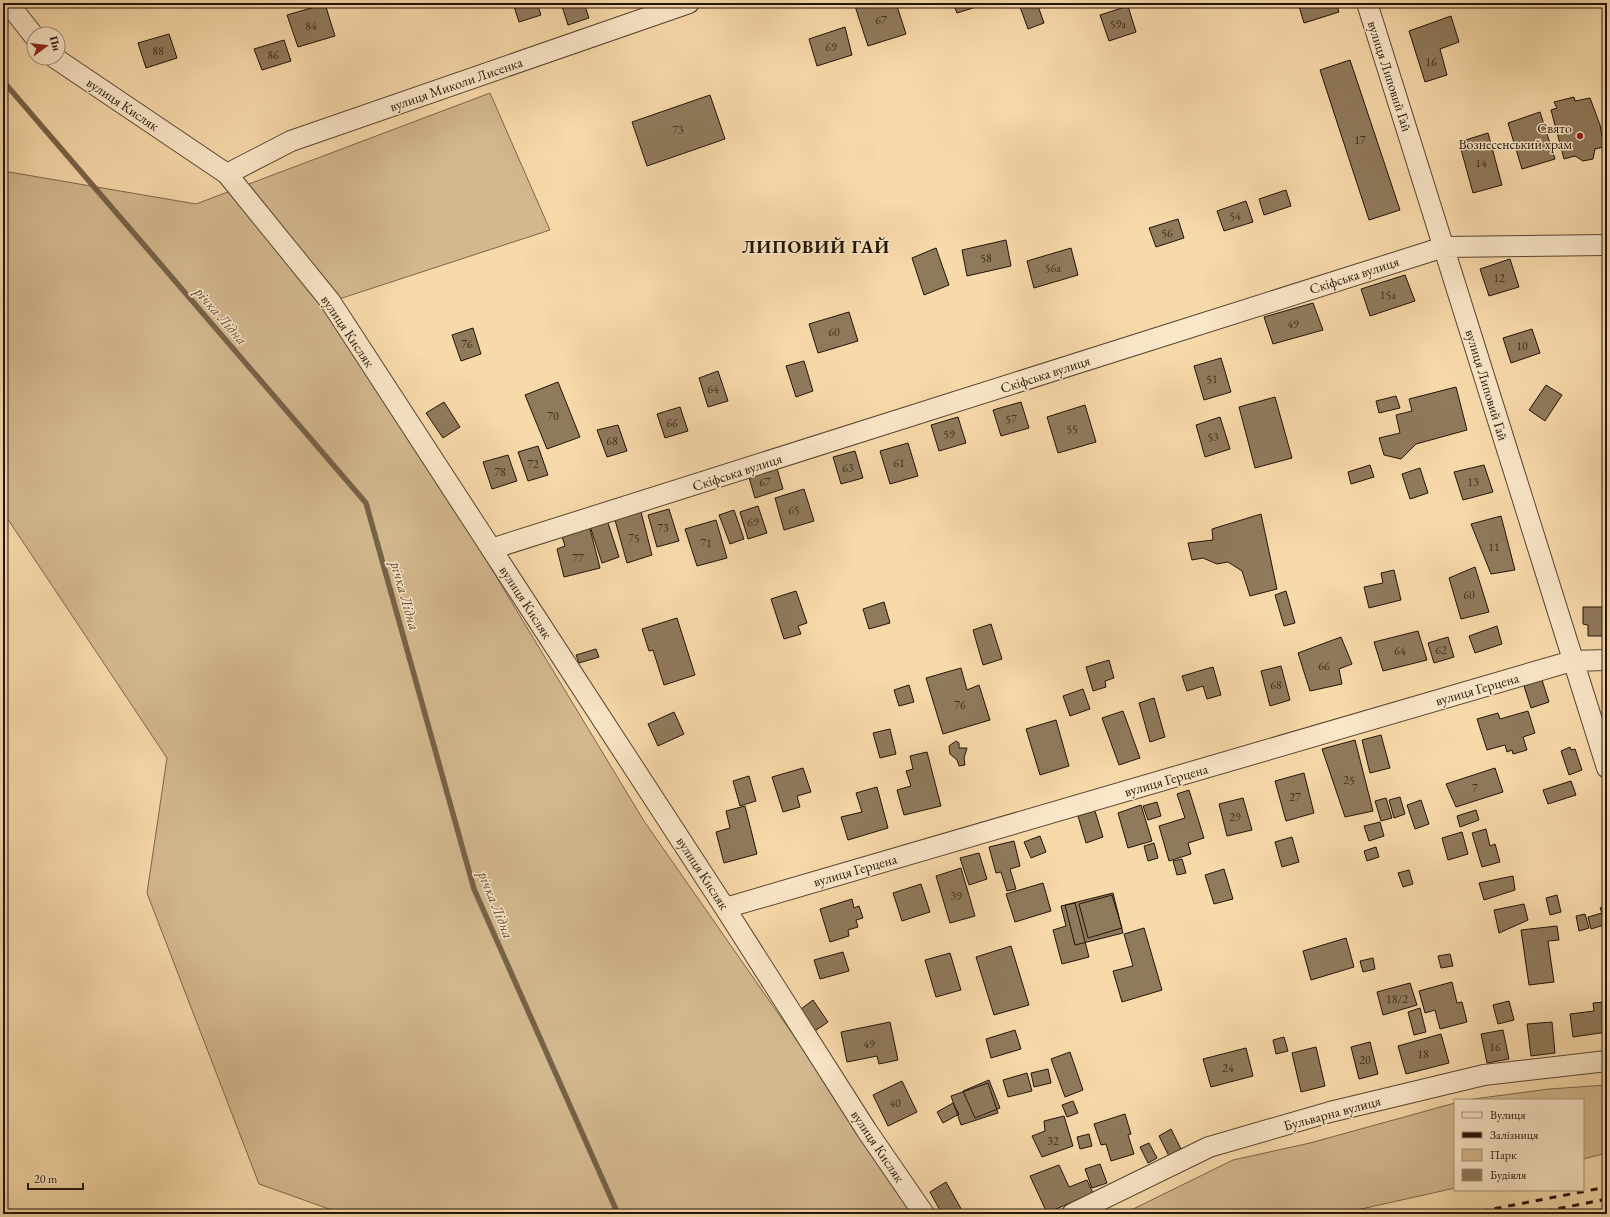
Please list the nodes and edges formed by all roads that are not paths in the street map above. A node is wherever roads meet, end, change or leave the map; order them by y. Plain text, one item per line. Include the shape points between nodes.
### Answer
1 (8, 3) edge
2 (689, 3) edge
3 (1367, 3) edge
4 (26, 26) edge
5 (66, 66) edge
6 (227, 174) junction
7 (1607, 245) edge
8 (1444, 247) junction
9 (492, 549) junction
10 (1607, 660) edge
11 (1572, 661) junction
12 (1607, 768) edge
13 (726, 908) junction
14 (1607, 1061) edge
15 (924, 1214) edge
16 (1072, 1214) edge

1 - 4 street
2 - 6 street, вулиця Миколи Лисенка via 291,141
3 - 8 street, вулиця Липовий Гай
5 - 6 street, вулиця Кисляк
6 - 9 street, вулиця Кисляк via 330,301
7 - 8 street, Скіфська вулиця
8 - 9 street, Скіфська вулиця
8 - 11 street, вулиця Липовий Гай
9 - 13 street, вулиця Кисляк
10 - 11 street, вулиця Герцена
11 - 12 street, вулиця Липовий Гай
11 - 13 street, вулиця Герцена
13 - 15 street, вулиця Кисляк via 867,1131
14 - 16 street, Бульварна вулиця via 1484,1076 1330,1112 1274,1128 1209,1147

